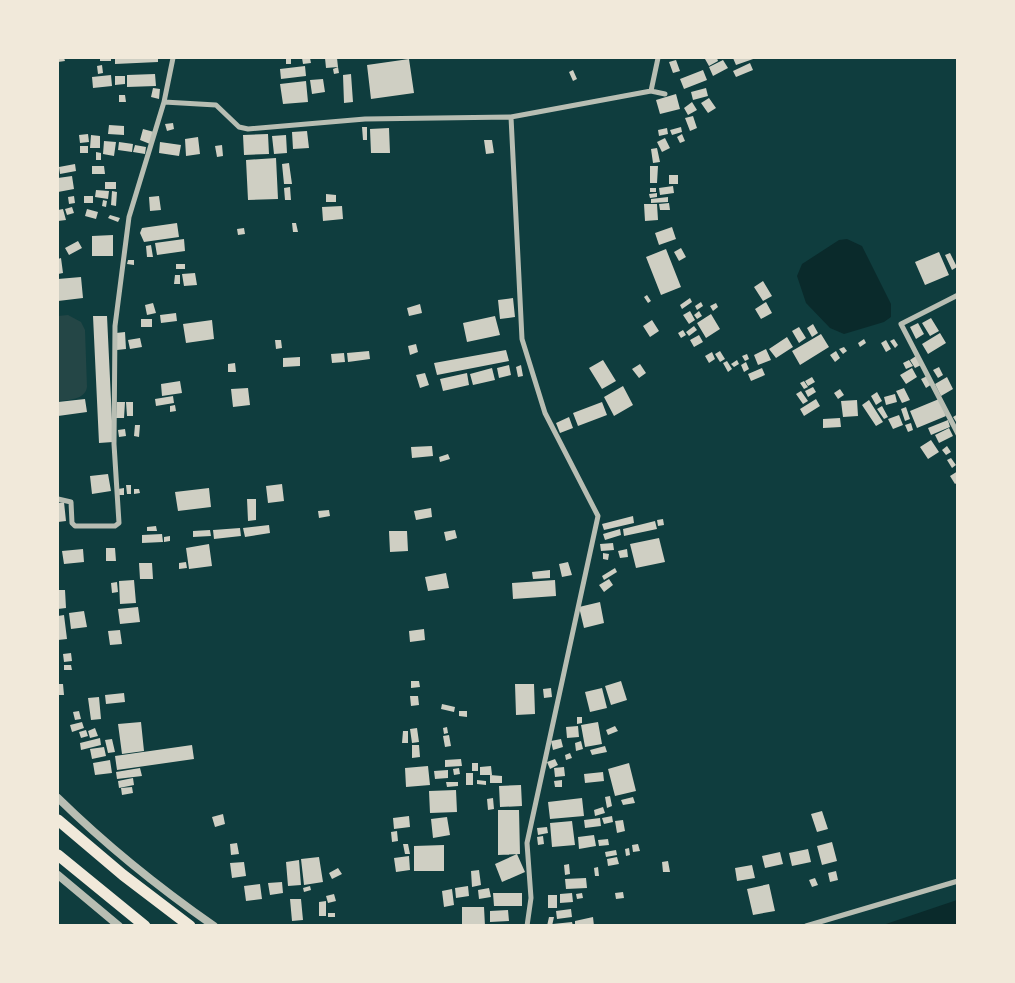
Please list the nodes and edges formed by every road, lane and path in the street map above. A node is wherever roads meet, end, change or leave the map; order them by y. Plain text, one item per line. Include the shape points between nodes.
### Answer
1 (174, 58) edge
2 (658, 58) edge
3 (651, 91) junction
4 (665, 94) dead end
5 (164, 102) junction
6 (512, 117) junction
7 (958, 295) edge
8 (958, 434) edge
9 (58, 499) edge
10 (58, 798) edge
11 (58, 820) edge
12 (58, 855) edge
13 (58, 875) edge
14 (958, 881) edge
15 (119, 926) edge
16 (145, 926) edge
17 (190, 926) edge
18 (214, 926) edge
19 (527, 926) edge
20 (806, 926) edge

1 - 5 street
2 - 3 street
3 - 4 street
3 - 6 street
5 - 6 street via 216,105 239,126 248,129 365,119
5 - 9 street via 129,217 115,326 114,444 119,523 115,526 75,526 71,502
6 - 19 street via 522,339 545,413 598,516 527,843 530,898
7 - 8 street via 901,324
10 - 18 street via 165,892
11 - 17 highway
12 - 16 highway
13 - 15 street
14 - 20 street

